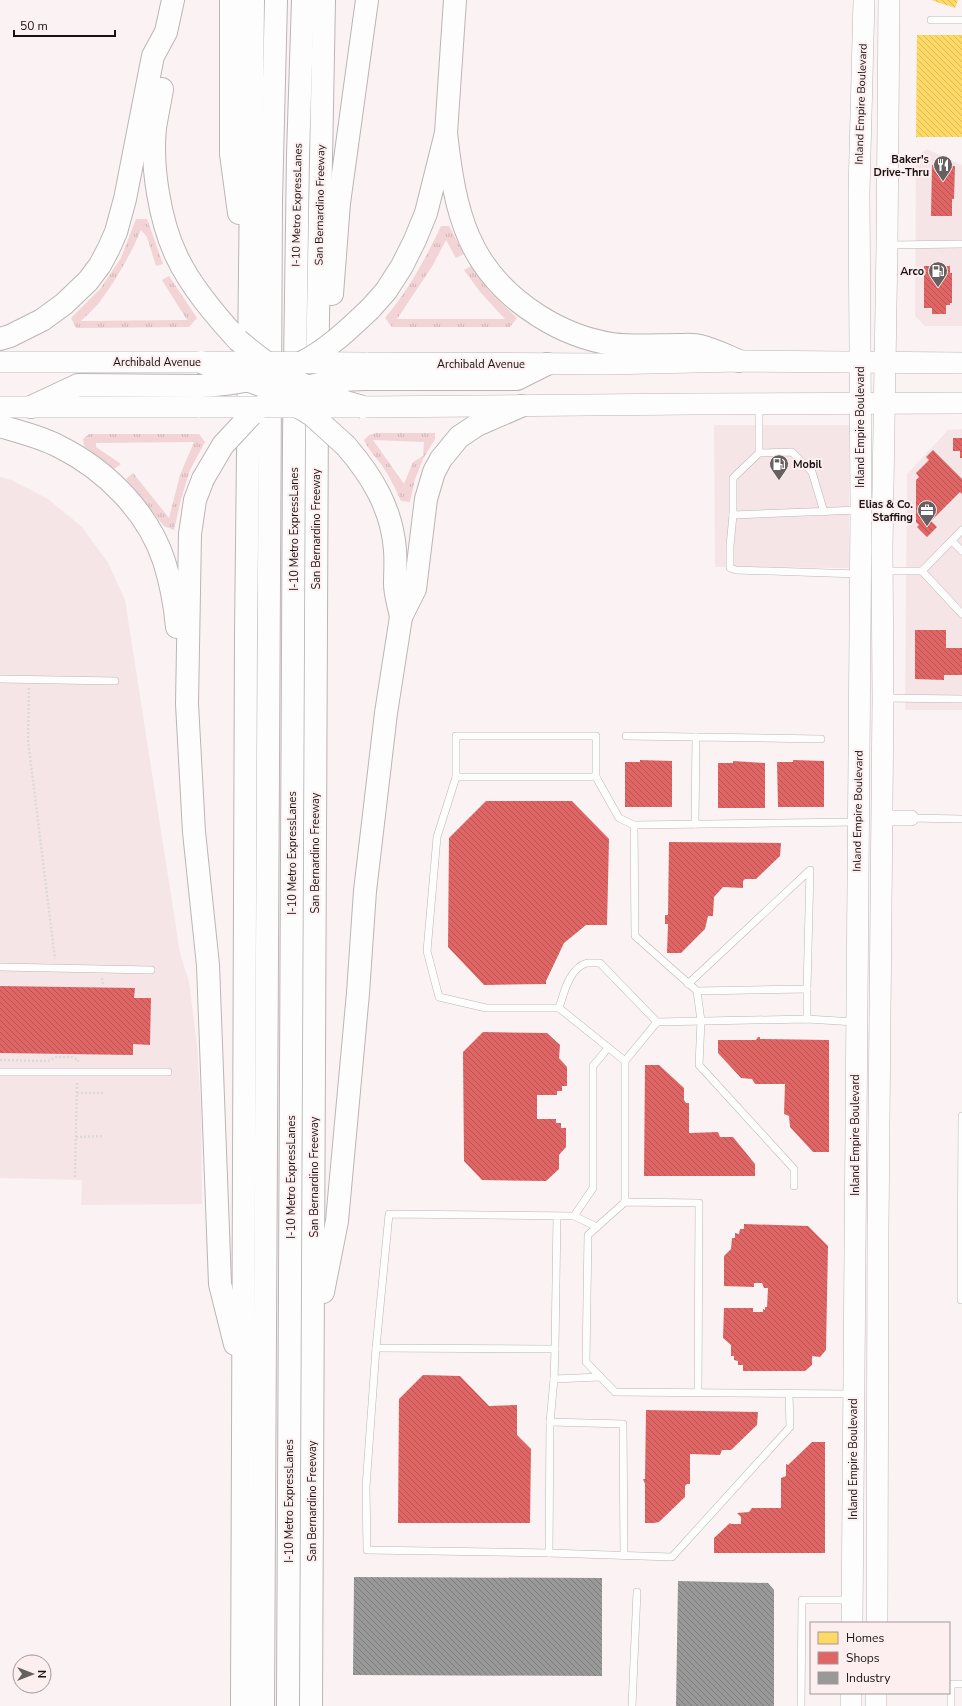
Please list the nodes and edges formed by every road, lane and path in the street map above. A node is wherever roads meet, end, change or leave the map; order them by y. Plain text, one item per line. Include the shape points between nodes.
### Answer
1 (173, 0) edge
2 (231, 0) edge
3 (253, 0) edge
4 (276, 0) edge
5 (303, 0) edge
6 (324, 0) edge
7 (367, 0) edge
8 (455, 0) edge
9 (864, 0) edge
10 (889, 0) edge
11 (931, 20) dead end
12 (962, 20) edge
13 (166, 32) junction
14 (446, 133) junction
15 (962, 244) edge
16 (887, 245) junction
17 (250, 292) junction
18 (0, 339) edge
19 (740, 361) junction
20 (0, 362) edge
21 (201, 362) junction
22 (860, 362) junction
23 (885, 363) junction
24 (962, 363) edge
25 (300, 364) junction
26 (547, 364) joint
27 (272, 367) junction
28 (366, 371) junction
29 (249, 380) junction
30 (308, 386) junction
31 (200, 397) junction
32 (291, 402) junction
33 (884, 403) junction
34 (962, 403) edge
35 (759, 404) junction
36 (860, 404) junction
37 (521, 406) junction
38 (0, 407) edge
39 (31, 407) joint
40 (261, 407) junction
41 (363, 407) junction
42 (0, 426) edge
43 (759, 453) junction
44 (861, 510) junction
45 (824, 512) junction
46 (733, 515) junction
47 (962, 530) edge
48 (952, 541) junction
49 (962, 551) edge
50 (882, 571) junction
51 (922, 571) junction
52 (860, 574) junction
53 (316, 579) junction
54 (962, 614) edge
55 (401, 617) junction
56 (0, 679) edge
57 (29, 679) junction
58 (115, 681) dead end
59 (883, 698) junction
60 (962, 699) edge
61 (188, 704) junction
62 (626, 736) dead end
63 (696, 737) junction
64 (821, 740) dead end
65 (456, 777) junction
66 (596, 777) junction
67 (882, 818) junction
68 (911, 818) joint
69 (962, 819) edge
70 (858, 822) junction
71 (696, 824) junction
72 (634, 825) junction
73 (0, 967) edge
74 (56, 968) junction
75 (152, 970) dead end
76 (688, 984) junction
77 (807, 989) junction
78 (697, 991) junction
79 (559, 1008) junction
80 (807, 1019) junction
81 (701, 1021) junction
82 (657, 1022) junction
83 (856, 1022) junction
84 (608, 1048) junction
85 (0, 1060) edge
86 (625, 1061) junction
87 (0, 1072) edge
88 (78, 1072) junction
89 (168, 1072) dead end
90 (77, 1093) junction
91 (104, 1093) dead end
92 (962, 1116) edge
93 (104, 1136) dead end
94 (76, 1137) junction
95 (75, 1178) dead end
96 (794, 1186) dead end
97 (625, 1202) junction
98 (557, 1216) junction
99 (574, 1216) junction
100 (597, 1227) junction
101 (961, 1300) edge
102 (313, 1344) junction
103 (376, 1348) junction
104 (555, 1349) junction
105 (243, 1374) junction
106 (600, 1377) junction
107 (554, 1379) junction
108 (698, 1393) junction
109 (789, 1394) junction
110 (854, 1394) junction
111 (550, 1422) junction
112 (549, 1553) junction
113 (624, 1555) junction
114 (637, 1592) dead end
115 (852, 1600) junction
116 (852, 1622) edge
117 (877, 1622) edge
118 (962, 1684) edge
119 (851, 1694) edge
120 (876, 1694) edge
121 (242, 1706) edge
122 (263, 1706) edge
123 (288, 1706) edge
124 (311, 1706) edge
125 (632, 1706) edge
126 (801, 1706) edge
127 (851, 1706) edge
128 (876, 1706) edge
129 (951, 1706) edge

1 - 13 highway
2 - 17 highway via 231,154
3 - 17 highway
4 - 122 highway via 271,207
5 - 123 highway, I-10 Metro ExpressLanes via 294,439
6 - 53 highway, San Bernardino Freeway via 317,318
7 - 53 highway via 339,203 332,298 331,505
8 - 14 highway
9 - 22 main road, Inland Empire Boulevard via 858,192
10 - 16 main road, Inland Empire Boulevard
11 - 12 lane
13 - 18 highway via 153,56 125,199 116,232 106,254 88,281 64,304 42,320
13 - 27 highway, bridge via 168,59 155,130 158,192 164,218 177,257 216,316 238,340
14 - 19 highway via 453,191 466,233 480,260 515,300 554,325 581,337 634,345 699,346
14 - 25 highway, bridge via 426,213 402,266 386,291 370,309 330,344
15 - 16 lane
16 - 23 main road, Inland Empire Boulevard
17 - 105 highway
19 - 22 main road
19 - 26 main road
20 - 21 main road, Archibald Avenue
21 - 27 main road, Archibald Avenue, bridge
21 - 29 highway, bridge
22 - 23 main road
22 - 36 main road, Inland Empire Boulevard
23 - 24 main road
23 - 33 main road, Inland Empire Boulevard
25 - 27 highway, bridge
25 - 28 main road, bridge
26 - 28 highway via 517,379
27 - 29 highway, bridge
27 - 30 highway, bridge
28 - 30 highway, bridge
29 - 31 highway, bridge
29 - 32 highway, bridge
30 - 32 highway, bridge
30 - 41 highway, bridge via 337,400
31 - 39 highway via 78,386
31 - 40 main road, bridge
32 - 40 highway, bridge
32 - 41 main road, bridge
32 - 55 highway, bridge via 327,427 346,446 380,493 390,519 395,548 395,585
33 - 34 main road
33 - 36 main road
33 - 50 main road, Inland Empire Boulevard
35 - 36 main road
35 - 37 main road
35 - 43 lane
36 - 44 main road, Inland Empire Boulevard
37 - 41 main road
37 - 55 highway via 477,424 459,437 441,459 426,499 415,589
38 - 39 main road
40 - 61 highway, bridge via 223,445 203,479 195,500 190,534
42 - 61 highway via 60,446 78,457 117,488 143,519 158,545 170,582 179,665
43 - 45 lane via 792,452 812,472
43 - 46 lane via 733,478
44 - 45 lane
44 - 52 main road, Inland Empire Boulevard
45 - 46 lane
46 - 52 lane via 730,568
47 - 48 lane
48 - 49 lane
48 - 51 lane
50 - 51 lane
50 - 59 main road, Inland Empire Boulevard
51 - 54 lane
52 - 70 main road, Inland Empire Boulevard
53 - 102 highway, San Bernardino Freeway
55 - 102 highway via 370,835 358,1001 337,1221
56 - 57 lane
57 - 58 lane
57 - 74 path via 28,740
59 - 60 lane
59 - 67 main road, Inland Empire Boulevard
61 - 105 highway via 194,832 208,965 220,1284
62 - 63 lane
63 - 64 lane
63 - 71 lane
65 - 66 lane
65 - 66 lane via 456,736 596,736
65 - 79 lane via 437,837 427,951 439,997 486,1008
66 - 72 lane via 619,818
67 - 68 street
67 - 117 main road, Inland Empire Boulevard
68 - 69 lane
70 - 71 lane
70 - 83 main road, Inland Empire Boulevard
71 - 72 lane
72 - 76 lane via 635,936
73 - 74 lane
74 - 75 lane
76 - 77 lane via 810,870
76 - 78 lane
77 - 78 lane
77 - 80 lane
78 - 81 lane
79 - 82 lane via 573,973 586,964 600,964
79 - 84 lane
80 - 81 lane
80 - 83 lane
81 - 82 lane
81 - 96 lane via 699,1065 794,1169
82 - 86 lane
83 - 110 main road, Inland Empire Boulevard
84 - 86 lane
84 - 99 lane via 593,1066 593,1188
85 - 88 path via 72,1057 78,1060
86 - 97 lane
87 - 88 lane
88 - 89 lane
88 - 90 path
90 - 91 path
90 - 94 path
92 - 101 lane
93 - 94 path
94 - 95 path
97 - 100 lane
97 - 108 lane via 699,1203
98 - 99 lane
98 - 103 lane via 389,1214
98 - 104 lane
99 - 100 lane
100 - 106 lane via 588,1236 586,1362
102 - 124 highway, San Bernardino Freeway
103 - 104 lane
103 - 112 lane via 366,1487 367,1550
104 - 107 lane
105 - 121 highway
106 - 107 lane
106 - 108 lane via 616,1392
107 - 111 lane
108 - 109 lane
109 - 110 lane
109 - 113 lane via 790,1427 672,1557
110 - 115 main road, Inland Empire Boulevard
111 - 112 lane
111 - 113 lane via 623,1424
112 - 113 lane
114 - 125 lane
115 - 116 main road, Inland Empire Boulevard
115 - 126 lane via 802,1600
118 - 129 lane via 952,1684
119 - 127 main road
120 - 128 main road

